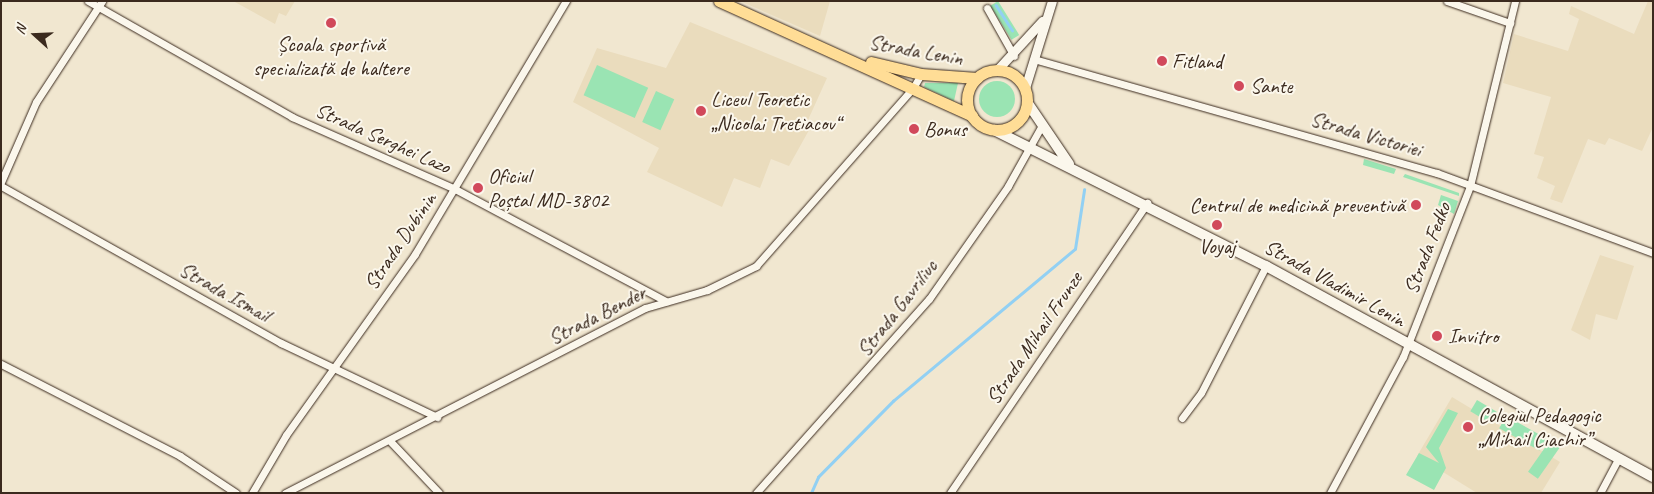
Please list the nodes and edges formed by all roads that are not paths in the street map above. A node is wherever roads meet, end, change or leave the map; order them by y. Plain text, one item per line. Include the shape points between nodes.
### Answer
1 (88, 1) edge
2 (566, 1) edge
3 (1052, 1) edge
4 (1447, 1) edge
5 (1515, 1) edge
6 (724, 2) edge
7 (100, 4) edge
8 (987, 8) dead end
9 (1046, 14) junction
10 (1510, 23) junction
11 (1014, 56) junction
12 (850, 57) junction
13 (1034, 58) junction
14 (997, 70) junction
15 (921, 74) junction
16 (977, 78) junction
17 (913, 88) junction
18 (1025, 88) junction
19 (1027, 102) junction
20 (972, 116) junction
21 (1041, 127) junction
22 (994, 130) junction
23 (1030, 147) junction
24 (1071, 166) junction
25 (1, 182) edge
26 (1, 186) edge
27 (1470, 186) junction
28 (455, 189) junction
29 (1147, 203) junction
30 (1653, 253) edge
31 (1266, 266) junction
32 (666, 301) junction
33 (1408, 346) junction
34 (1, 364) edge
35 (331, 369) junction
36 (436, 417) junction
37 (1182, 418) dead end
38 (391, 442) junction
39 (1618, 458) junction
40 (1653, 477) edge
41 (236, 493) edge
42 (252, 493) edge
43 (285, 493) edge
44 (439, 493) edge
45 (756, 493) edge
46 (950, 493) edge
47 (1330, 493) edge
48 (1600, 493) edge

1 - 7 street, Strada Serghei Lazo
2 - 28 street, Strada Dubinin
3 - 9 street
4 - 10 street
5 - 10 street, Strada Fedko
6 - 12 main road
7 - 25 street via 36,102
7 - 28 street, Strada Serghei Lazo via 292,117
8 - 11 street
9 - 11 street
9 - 13 street
10 - 27 street, Strada Fedko
11 - 14 street
12 - 15 main road, Strada Lenin
12 - 17 main road
13 - 18 street
13 - 27 street, Strada Victoriei
14 - 16 main road
14 - 18 main road via 1014,75
15 - 16 main road, Strada Lenin
15 - 17 street, Strada Bender
16 - 20 main road via 967,96
17 - 20 main road
17 - 32 street, Strada Bender via 756,266 707,290
18 - 19 main road
19 - 21 main road
19 - 22 main road via 1020,120
20 - 22 main road
21 - 23 street, Strada Gavriliuc
21 - 24 main road
22 - 23 main road, Strada Vladimir Lenin
23 - 24 main road, Strada Vladimir Lenin
23 - 45 street, Strada Gavriliuc via 928,299
24 - 29 main road, Strada Vladimir Lenin
26 - 35 street, Strada Ismail
27 - 30 street, Strada Victoriei
27 - 33 street, Strada Fedko
28 - 32 street, Strada Serghei Lazo
28 - 35 street, Strada Dubinin via 415,254
29 - 31 main road, Strada Vladimir Lenin
29 - 46 street, Strada Mihail Frunze
31 - 33 main road, Strada Vladimir Lenin
31 - 37 street via 1201,393
32 - 36 street, Strada Bender via 627,317
33 - 39 main road, Strada Vladimir Lenin
33 - 47 street, Strada Fedko
34 - 41 street via 180,456
35 - 36 street, Strada Ismail
35 - 42 street, Strada Dubinin
36 - 38 street, Strada Bender
38 - 43 street, Strada Bender
38 - 44 street
39 - 40 main road, Strada Vladimir Lenin
39 - 48 street

